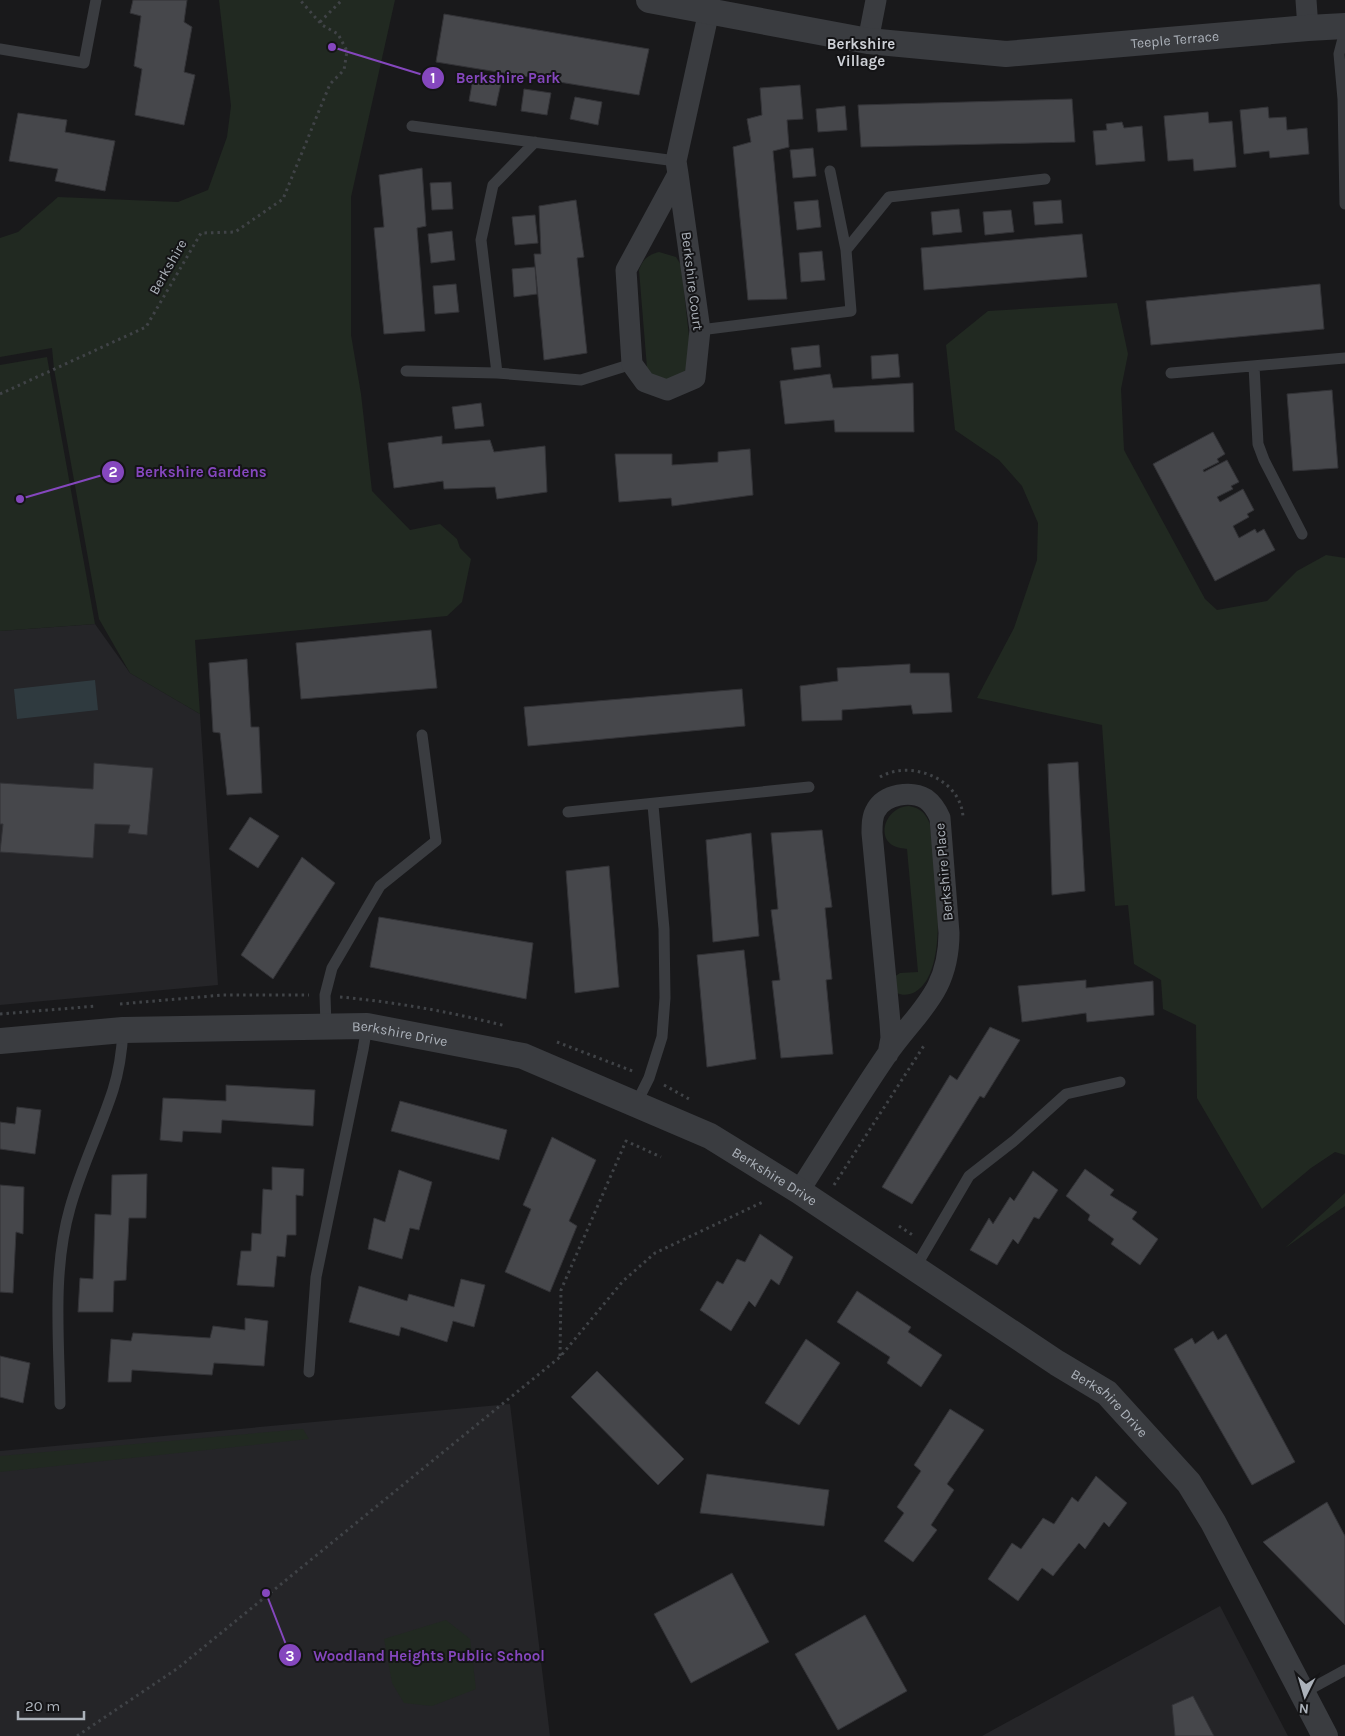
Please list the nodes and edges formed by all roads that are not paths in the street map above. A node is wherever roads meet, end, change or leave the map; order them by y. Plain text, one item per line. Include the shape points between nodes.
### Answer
1 (96, 0) edge
2 (649, 0) edge
3 (876, 0) edge
4 (1306, 0) edge
5 (709, 11) junction
6 (1345, 26) edge
7 (1308, 28) junction
8 (1345, 31) edge
9 (868, 41) junction
10 (0, 49) edge
11 (412, 126) dead end
12 (535, 142) junction
13 (677, 167) junction
14 (830, 172) dead end
15 (1045, 179) dead end
16 (1345, 204) edge
17 (846, 250) junction
18 (700, 330) junction
19 (1345, 358) edge
20 (632, 364) junction
21 (1254, 366) junction
22 (406, 370) dead end
23 (496, 373) junction
24 (1171, 373) dead end
25 (1302, 534) dead end
26 (422, 735) dead end
27 (809, 787) dead end
28 (652, 805) junction
29 (568, 812) dead end
30 (326, 1026) junction
31 (367, 1026) junction
32 (124, 1030) junction
33 (0, 1041) edge
34 (888, 1054) junction
35 (1120, 1082) dead end
36 (636, 1104) junction
37 (799, 1191) junction
38 (915, 1268) junction
39 (309, 1372) dead end
40 (60, 1404) dead end
41 (1345, 1670) edge
42 (1302, 1693) junction
43 (1325, 1736) edge

1 - 10 lane via 84,63
2 - 5 street
3 - 9 street
4 - 7 street
5 - 9 street
5 - 13 street, Berkshire Court
6 - 7 street, Teeple Terrace
7 - 9 street, Teeple Terrace via 1006,54
8 - 16 lane via 1340,54
11 - 12 lane
12 - 13 lane
12 - 23 lane via 493,185 481,240
13 - 18 street, Berkshire Court
13 - 20 street, Berkshire Court via 626,270
14 - 17 lane
15 - 17 lane via 889,197
17 - 18 lane via 851,311
18 - 20 street, Berkshire Court via 695,378 667,390 645,382
19 - 21 lane
20 - 23 lane via 581,380
21 - 24 lane
21 - 25 lane via 1258,444
22 - 23 lane
26 - 30 lane via 436,841 380,886 332,968 325,995
27 - 28 lane
28 - 29 lane
28 - 36 lane via 664,929 665,998 662,1038 649,1078
30 - 31 street, Berkshire Drive
30 - 32 street, Berkshire Drive
31 - 36 street, Berkshire Drive via 523,1056
31 - 39 lane via 316,1278
32 - 33 street, Berkshire Drive
32 - 40 lane via 113,1090 70,1207 61,1245 58,1286
34 - 34 street, Berkshire Place via 936,991 949,945 940,818 926,799 912,794 884,801 872,820 890,1022
34 - 37 street, Berkshire Place
35 - 38 lane via 1066,1094 1015,1140 968,1176
36 - 37 street, Berkshire Drive via 710,1136
37 - 38 street, Berkshire Drive
38 - 42 street, Berkshire Drive via 1107,1393 1189,1483 1213,1522
41 - 42 lane
42 - 43 street, Berkshire Drive

